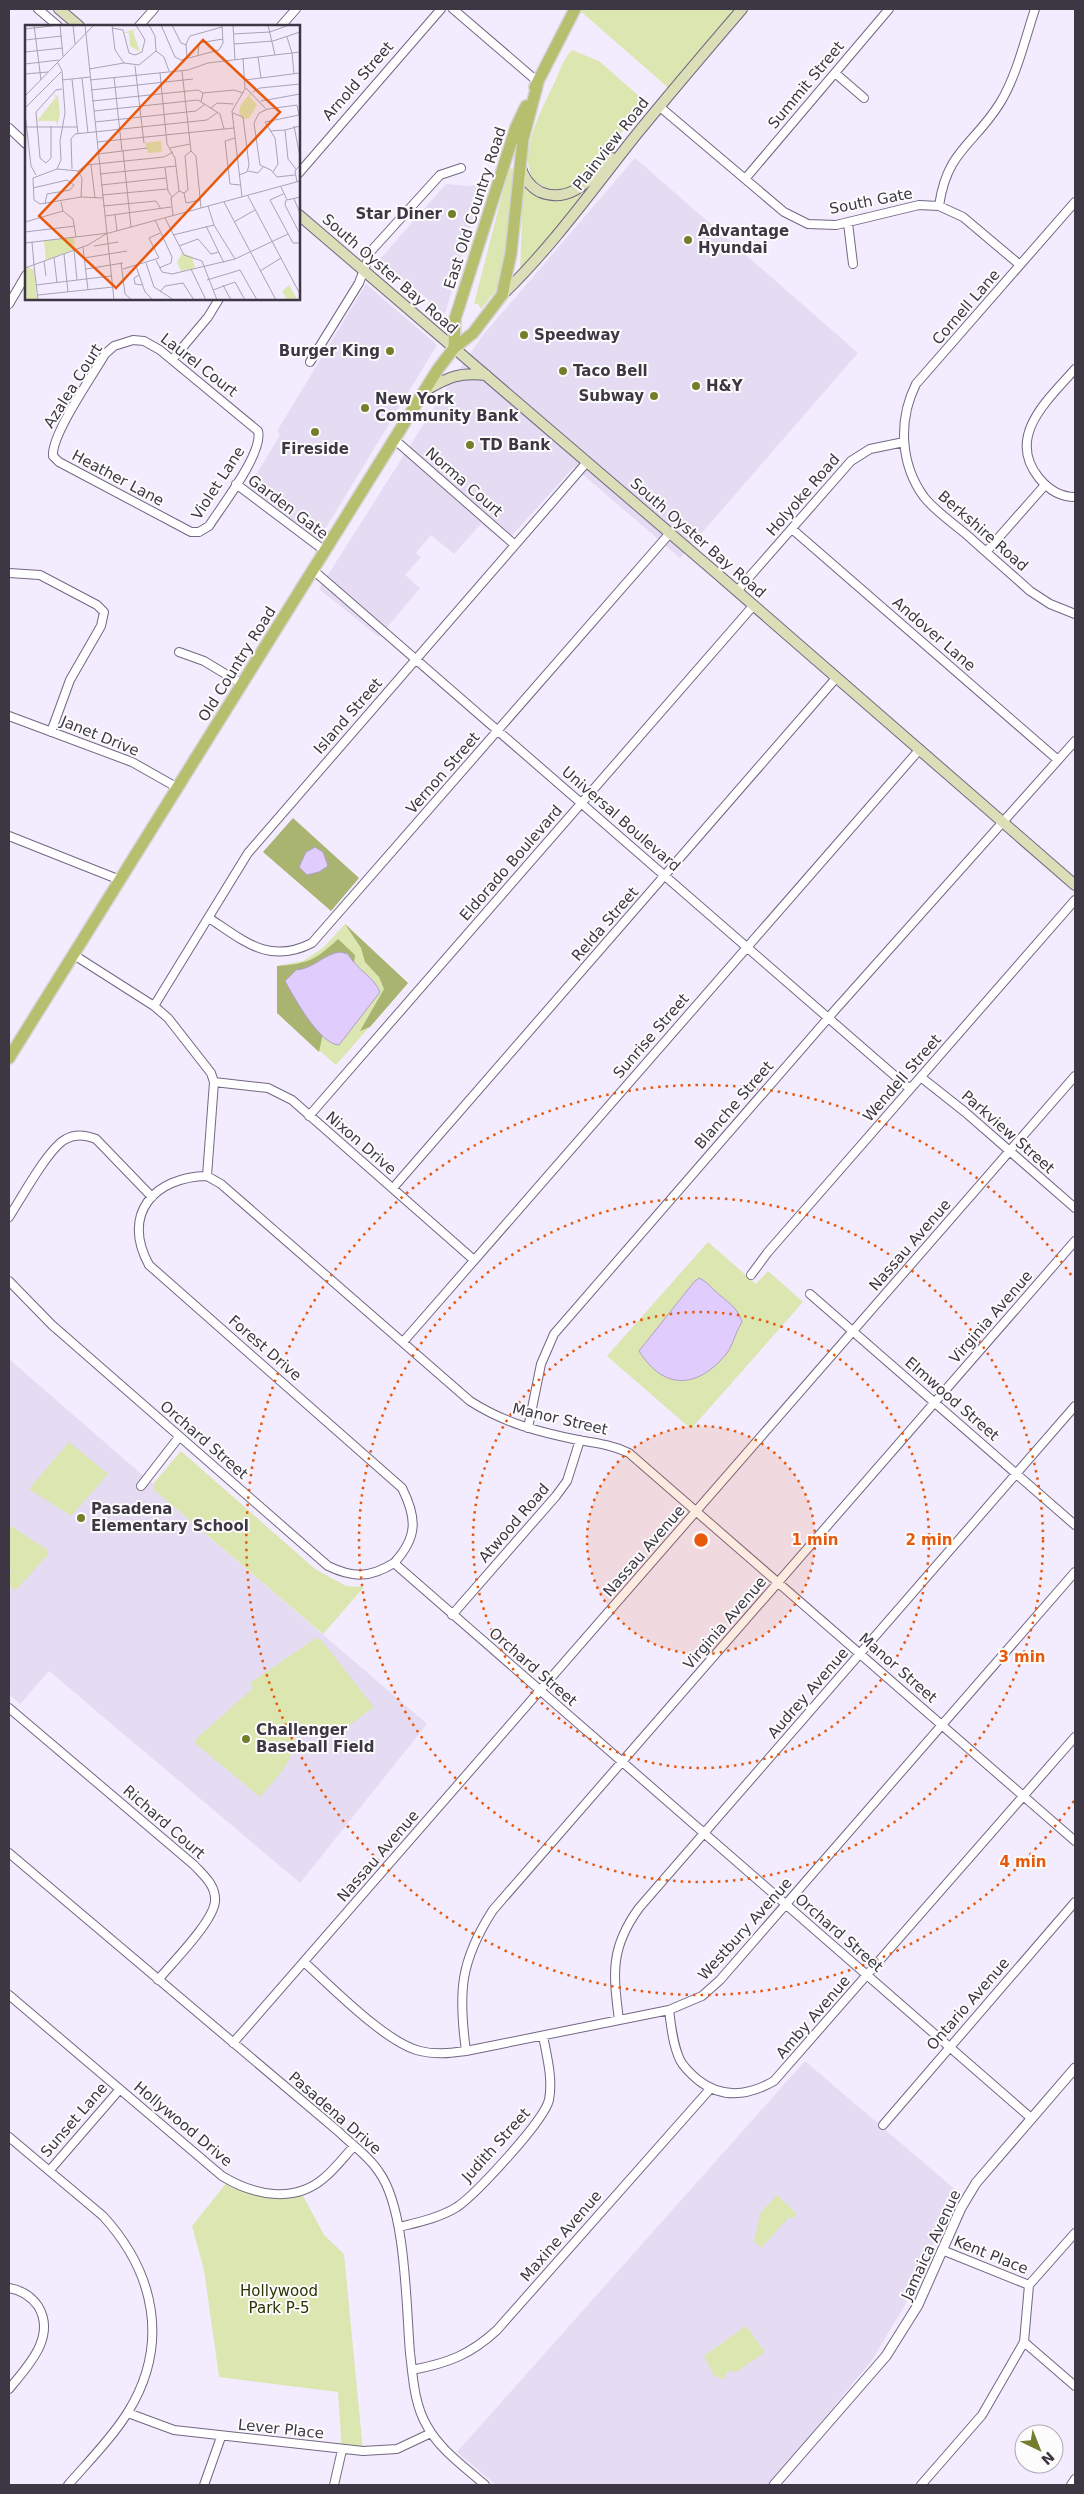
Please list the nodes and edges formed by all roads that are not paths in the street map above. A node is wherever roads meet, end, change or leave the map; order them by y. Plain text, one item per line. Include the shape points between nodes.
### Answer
1 (38, 9) edge
2 (59, 9) edge
3 (154, 9) edge
4 (296, 9) edge
5 (441, 9) edge
6 (453, 9) edge
7 (575, 9) edge
8 (742, 9) edge
9 (888, 9) edge
10 (1035, 9) edge
11 (57, 25) edge
12 (78, 25) edge
13 (139, 25) edge
14 (282, 25) edge
15 (835, 72) junction
16 (538, 82) junction
17 (864, 98) dead end
18 (660, 107) junction
19 (9, 128) edge
20 (636, 135) junction
21 (25, 143) edge
22 (519, 163) junction
23 (461, 168) dead end
24 (300, 172) edge
25 (745, 178) junction
26 (1075, 202) edge
27 (939, 206) junction
28 (300, 216) edge
29 (848, 223) junction
30 (853, 264) dead end
31 (1020, 265) junction
32 (363, 270) junction
33 (25, 277) edge
34 (502, 295) junction
35 (218, 300) edge
36 (9, 304) edge
37 (124, 341) joint
38 (454, 348) junction
39 (172, 360) junction
40 (310, 362) dead end
41 (1075, 369) edge
42 (486, 375) junction
43 (426, 390) junction
44 (252, 425) joint
45 (394, 440) junction
46 (904, 442) junction
47 (52, 452) joint
48 (587, 462) junction
49 (236, 484) junction
50 (1045, 485) junction
51 (1075, 497) edge
52 (176, 524) joint
53 (792, 529) junction
54 (670, 533) junction
55 (515, 545) junction
56 (325, 551) junction
57 (986, 552) junction
58 (313, 570) junction
59 (9, 573) edge
60 (737, 591) junction
61 (753, 606) junction
62 (1075, 614) edge
63 (179, 652) dead end
64 (416, 660) junction
65 (837, 677) junction
66 (242, 684) junction
67 (9, 716) edge
68 (498, 730) junction
69 (51, 732) junction
70 (1075, 740) edge
71 (920, 749) junction
72 (1058, 760) junction
73 (178, 788) junction
74 (582, 803) junction
75 (1002, 821) junction
76 (9, 836) edge
77 (665, 876) junction
78 (120, 880) junction
79 (1075, 885) edge
80 (1075, 900) edge
81 (209, 918) junction
82 (746, 947) junction
83 (74, 955) junction
84 (154, 1006) junction
85 (828, 1018) junction
86 (9, 1058) edge
87 (1075, 1076) edge
88 (922, 1078) junction
89 (214, 1082) junction
90 (910, 1089) junction
91 (309, 1116) junction
92 (1010, 1151) junction
93 (208, 1176) junction
94 (392, 1188) junction
95 (152, 1197) junction
96 (1075, 1208) edge
97 (9, 1217) edge
98 (1075, 1241) edge
99 (474, 1260) junction
100 (752, 1275) dead end
101 (9, 1282) edge
102 (810, 1294) dead end
103 (853, 1331) junction
104 (402, 1342) junction
105 (935, 1402) junction
106 (1075, 1406) edge
107 (528, 1428) junction
108 (179, 1437) junction
109 (580, 1440) junction
110 (1017, 1474) junction
111 (141, 1486) dead end
112 (696, 1511) junction
113 (1075, 1525) edge
114 (394, 1563) junction
115 (1075, 1572) edge
116 (778, 1582) junction
117 (452, 1615) junction
118 (860, 1654) junction
119 (540, 1691) junction
120 (9, 1708) edge
121 (942, 1725) junction
122 (1075, 1737) edge
123 (622, 1762) junction
124 (1024, 1796) junction
125 (704, 1833) junction
126 (1075, 1841) edge
127 (9, 1854) edge
128 (1075, 1902) edge
129 (785, 1905) junction
130 (304, 1962) junction
131 (867, 1976) junction
132 (158, 1980) junction
133 (9, 1995) edge
134 (669, 2010) junction
135 (619, 2020) junction
136 (543, 2036) junction
137 (233, 2044) junction
138 (949, 2047) junction
139 (466, 2051) junction
140 (1075, 2068) edge
141 (120, 2089) junction
142 (710, 2089) junction
143 (1031, 2118) junction
144 (883, 2125) dead end
145 (9, 2137) edge
146 (354, 2146) junction
147 (50, 2170) junction
148 (399, 2227) junction
149 (1075, 2233) edge
150 (942, 2250) junction
151 (1029, 2285) junction
152 (9, 2288) edge
153 (1024, 2342) junction
154 (412, 2370) junction
155 (1075, 2386) edge
156 (9, 2388) edge
157 (128, 2413) junction
158 (431, 2433) junction
159 (221, 2437) junction
160 (342, 2450) junction
161 (1075, 2479) edge
162 (68, 2485) edge
163 (204, 2485) edge
164 (334, 2485) edge
165 (485, 2485) edge
166 (774, 2485) edge
167 (921, 2485) edge
168 (1071, 2485) edge

1 - 11 street
2 - 12 main road
3 - 13 street
4 - 14 street
5 - 24 street, Arnold Street
6 - 16 street
7 - 16 main road, East Old Country Road
8 - 18 main road, Plainview Road
9 - 15 street, Summit Street
10 - 27 street via 1001,102 950,165
15 - 17 street
15 - 25 street, Summit Street
16 - 22 main road, East Old Country Road
16 - 38 main road, East Old Country Road via 516,127 462,296 455,319
18 - 20 main road, Plainview Road
18 - 25 street, South Gate
19 - 21 street
20 - 22 main road via 588,181 564,194 550,195 537,190 526,180
20 - 34 main road, Plainview Road via 586,202
22 - 34 main road, East Old Country Road via 511,253
23 - 32 street via 440,174 371,251
25 - 29 street, South Gate via 784,212 808,224
26 - 31 street, Cornell Lane
27 - 29 street, South Gate via 919,205 881,212
27 - 31 street, South Gate via 963,217
28 - 32 main road, South Oyster Bay Road
29 - 30 street
31 - 46 street, Cornell Lane via 916,384 909,401
32 - 38 main road, South Oyster Bay Road
32 - 40 street via 359,283
33 - 36 street
34 - 38 main road, Old Country Road via 473,334
35 - 39 street
37 - 39 street, Laurel Court via 144,342
37 - 47 street, Azalea Court via 106,354 60,431
38 - 42 main road, South Oyster Bay Road
38 - 43 main road, Old Country Road
39 - 44 street, Laurel Court
41 - 50 street via 1036,414 1030,426 1026,446 1030,462
42 - 43 main road via 466,373
42 - 48 main road, South Oyster Bay Road
43 - 45 main road, Old Country Road
44 - 49 street, Violet Lane via 258,431 258,444
45 - 55 street, Norma Court
45 - 56 main road, Old Country Road
46 - 53 street, Holyoke Road via 859,454
46 - 57 street, Berkshire Road via 910,470 925,499
47 - 52 street, Heather Lane via 59,462
48 - 54 main road, South Oyster Bay Road
48 - 55 street, Island Street
49 - 52 street, Violet Lane via 204,530 191,532
49 - 56 street, Garden Gate
50 - 51 street via 1057,493
50 - 57 street
53 - 60 street, Holyoke Road
53 - 72 street, Andover Lane
54 - 60 main road, South Oyster Bay Road
54 - 68 street, Vernon Street
55 - 64 street, Island Street
56 - 58 main road, Old Country Road
57 - 62 street, Berkshire Road via 1030,591
58 - 64 street, Universal Boulevard
58 - 66 main road, Old Country Road
59 - 69 street via 40,575 98,605 104,612 101,626 70,680
60 - 61 main road, South Oyster Bay Road
61 - 65 main road, South Oyster Bay Road
61 - 74 street, Eldorado Boulevard
63 - 66 street via 204,661
64 - 68 street, Universal Boulevard
64 - 81 street, Island Street via 248,853
65 - 71 main road, South Oyster Bay Road
65 - 77 street, Relda Street
66 - 73 main road, Old Country Road
67 - 69 street, Janet Drive
68 - 74 street, Universal Boulevard
68 - 81 street, Vernon Street via 312,943 289,952 265,950 254,947
69 - 73 street, Janet Drive via 132,762
70 - 72 street, Blanche Street
71 - 75 main road, South Oyster Bay Road
71 - 82 street, Sunrise Street
72 - 75 street, Blanche Street
73 - 78 main road, Old Country Road
74 - 77 street, Universal Boulevard
74 - 91 street, Eldorado Boulevard
75 - 79 main road, South Oyster Bay Road
75 - 85 street, Blanche Street
76 - 78 street
77 - 82 street, Universal Boulevard
77 - 94 street, Relda Street
78 - 83 main road, Old Country Road
80 - 88 street, Wendell Street
81 - 84 street, Island Street
82 - 85 street, Universal Boulevard
82 - 99 street, Sunrise Street
83 - 84 street
83 - 86 main road, Old Country Road
84 - 89 street via 168,1018 205,1064
85 - 90 street, Universal Boulevard
85 - 107 street, Blanche Street via 554,1334 540,1364
87 - 92 street, Nassau Avenue
88 - 90 street, Wendell Street
88 - 92 street, Parkview Street
89 - 91 street, Nixon Drive via 268,1088 292,1100
89 - 93 street
90 - 100 street, Wendell Street via 768,1252
91 - 94 street, Nixon Drive
92 - 96 street, Parkview Street
92 - 103 street, Nassau Avenue
93 - 95 street, Forest Drive via 190,1176 171,1182
93 - 104 street, Manor Street
94 - 99 street, Nixon Drive
95 - 97 street via 96,1139 76,1135 56,1146
95 - 114 street, Forest Drive via 140,1215 138,1232 141,1250 149,1265 402,1488 410,1506 413,1527 405,1551
98 - 105 street, Virginia Avenue
99 - 104 street, Sunrise Street
101 - 108 street, Orchard Street via 52,1325
102 - 103 street, Elmwood Street
103 - 105 street, Elmwood Street
103 - 112 street, Nassau Avenue
104 - 107 street, Manor Street via 470,1401 501,1419
105 - 110 street, Elmwood Street
105 - 116 street, Virginia Avenue
106 - 110 street, Audrey Avenue
107 - 109 street, Manor Street
108 - 111 street
108 - 114 street, Orchard Street via 328,1566 342,1573 361,1575 380,1572
109 - 112 street, Manor Street via 612,1445 629,1453
109 - 117 street, Atwood Road via 567,1482
110 - 113 street, Elmwood Street
110 - 118 street, Audrey Avenue
112 - 116 street, Manor Street
112 - 119 street, Nassau Avenue
114 - 117 street, Orchard Street
115 - 121 street, Westbury Avenue
116 - 118 street, Manor Street
116 - 123 street, Virginia Avenue
117 - 119 street, Orchard Street
118 - 121 street, Manor Street
118 - 125 street, Audrey Avenue
119 - 123 street, Orchard Street
119 - 130 street, Nassau Avenue
120 - 132 street, Richard Court via 208,1880 215,1902 212,1916
121 - 124 street, Manor Street
121 - 129 street, Westbury Avenue
122 - 124 street, Amby Avenue
123 - 125 street, Orchard Street
123 - 139 street, Virginia Avenue via 493,1910 477,1934 462,1985
124 - 126 street, Manor Street
124 - 131 street, Amby Avenue
125 - 129 street, Orchard Street
125 - 135 street, Audrey Avenue via 625,1926 614,1961
127 - 132 street, Pasadena Drive
128 - 138 street, Ontario Avenue
129 - 131 street, Orchard Street
129 - 134 street, Westbury Avenue via 720,1980 702,1996
130 - 137 street, Nassau Avenue
130 - 139 street, Westbury Avenue via 404,2046 435,2054
131 - 138 street, Orchard Street
131 - 142 street, Amby Avenue via 774,2081 743,2094
132 - 137 street, Pasadena Drive
133 - 141 street, Hollywood Drive
134 - 135 street, Westbury Avenue
134 - 142 street, Amby Avenue via 680,2060
135 - 136 street, Westbury Avenue
136 - 139 street, Westbury Avenue
136 - 148 street, Judith Street via 551,2084 547,2106 540,2117 466,2200 439,2217
137 - 146 street, Pasadena Drive
138 - 143 street, Orchard Street
138 - 144 street, Ontario Avenue
140 - 143 street, Jamaica Avenue
141 - 146 street, Hollywood Drive via 222,2176 258,2192 301,2192 324,2179
141 - 147 street, Sunset Lane
142 - 154 street, Maxine Avenue via 497,2330 459,2358
143 - 150 street, Jamaica Avenue via 976,2183
145 - 147 street
146 - 148 street, Pasadena Drive via 370,2160 392,2193
147 - 157 street via 114,2228 133,2254 145,2281 152,2319 151,2354 145,2378
148 - 154 street, Pasadena Drive
149 - 151 street
150 - 151 street, Kent Place
150 - 166 street, Jamaica Avenue via 918,2305 886,2356
151 - 153 street
152 - 156 street via 25,2293 34,2302 40,2309 44,2328 35,2356
153 - 155 street
153 - 167 street via 982,2415
154 - 158 street, Pasadena Drive via 414,2391
157 - 159 street, Lever Place via 174,2430
157 - 162 street
158 - 160 street, Lever Place via 397,2449
158 - 165 street, Pasadena Drive
159 - 160 street, Lever Place
159 - 163 street
160 - 164 street
161 - 168 street

